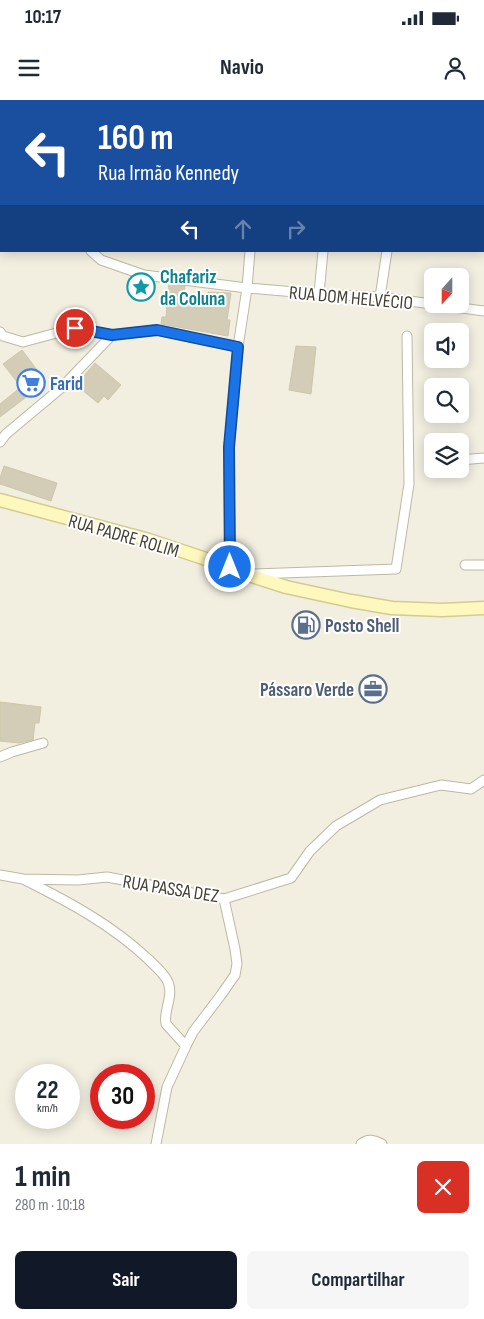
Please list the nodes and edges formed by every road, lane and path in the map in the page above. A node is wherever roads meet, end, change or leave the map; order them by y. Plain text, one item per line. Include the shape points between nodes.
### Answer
1 (92, 252) edge
2 (250, 252) edge
3 (323, 252) edge
4 (387, 252) edge
5 (247, 288) junction
6 (319, 294) junction
7 (380, 297) junction
8 (484, 312) edge
9 (0, 332) edge
10 (112, 335) junction
11 (407, 336) dead end
12 (238, 347) junction
13 (0, 442) edge
14 (484, 458) edge
15 (469, 459) edge
16 (0, 500) edge
17 (465, 565) dead end
18 (484, 565) edge
19 (230, 567) junction
20 (246, 574) junction
21 (484, 608) edge
22 (42, 743) dead end
23 (0, 757) edge
24 (484, 780) edge
25 (0, 875) edge
26 (23, 879) junction
27 (224, 899) junction
28 (186, 1046) junction
29 (156, 1144) edge
30 (361, 1144) edge
31 (382, 1144) edge

1 - 5 street, RUA DOM HELVÉCIO via 101,260 144,275
2 - 5 street
3 - 6 street
4 - 7 street
5 - 6 street, RUA DOM HELVÉCIO
5 - 12 street
6 - 7 street, RUA DOM HELVÉCIO
7 - 8 street, RUA DOM HELVÉCIO
9 - 10 street via 24,342 75,328
10 - 12 street via 157,330
10 - 13 street via 61,388
11 - 20 street via 409,484 396,569
12 - 19 street via 229,447
14 - 15 street
16 - 19 main road, RUA PADRE ROLIM via 149,540
17 - 18 street
19 - 20 main road, RUA PADRE ROLIM
20 - 21 main road, RUA PADRE ROLIM via 286,587 392,608
22 - 23 street
24 - 27 street, RUA PASSA DEZ via 471,789 441,785 380,800 336,826 310,851 291,878
25 - 26 street, RUA PASSA DEZ
26 - 27 street, RUA PASSA DEZ via 107,877
26 - 28 street via 112,928 142,952 167,981 170,994 166,1024
27 - 28 street via 235,949 235,974
28 - 29 street via 167,1087
30 - 31 street via 370,1140

